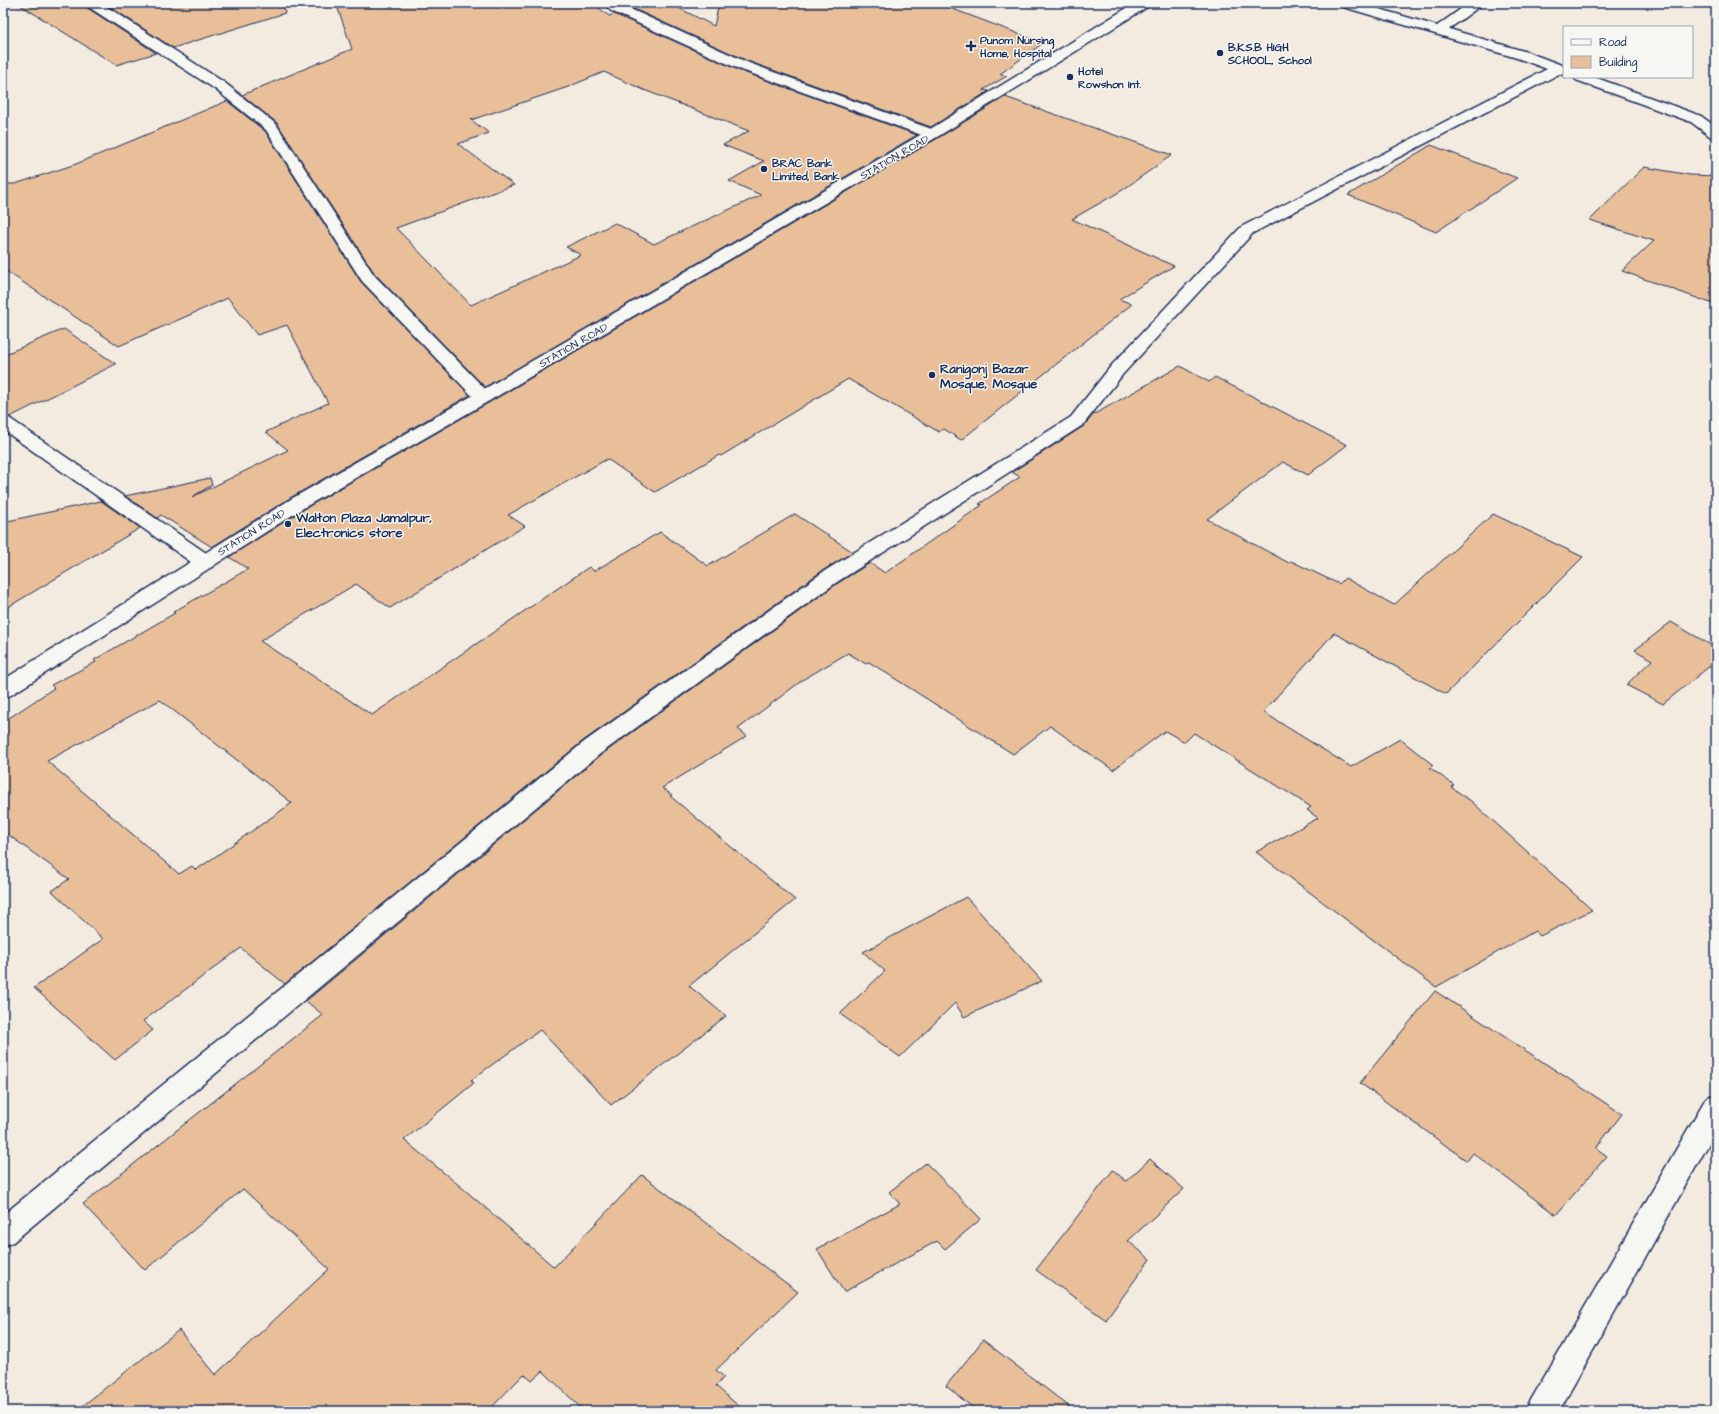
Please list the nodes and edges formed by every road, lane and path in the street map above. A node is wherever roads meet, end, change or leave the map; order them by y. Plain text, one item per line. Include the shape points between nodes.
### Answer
1 (92, 3) edge
2 (609, 3) edge
3 (1144, 3) edge
4 (1345, 3) edge
5 (1478, 3) edge
6 (1438, 31) junction
7 (1561, 70) edge
8 (1584, 78) edge
9 (932, 134) junction
10 (1716, 134) edge
11 (483, 397) junction
12 (3, 422) edge
13 (205, 562) junction
14 (3, 690) edge
15 (1716, 1106) edge
16 (3, 1233) edge
17 (1542, 1411) edge

1 - 11 street via 220,86 271,127 368,278
2 - 9 street via 744,66
3 - 9 street, STATION ROAD
4 - 6 street
5 - 6 street
6 - 7 street via 1522,55
7 - 16 street via 1247,230 1118,370 1077,421 830,577 592,748
8 - 10 street via 1696,119
9 - 11 street, STATION ROAD
11 - 13 street, STATION ROAD via 298,503
12 - 13 street
13 - 14 street, STATION ROAD
15 - 17 street

